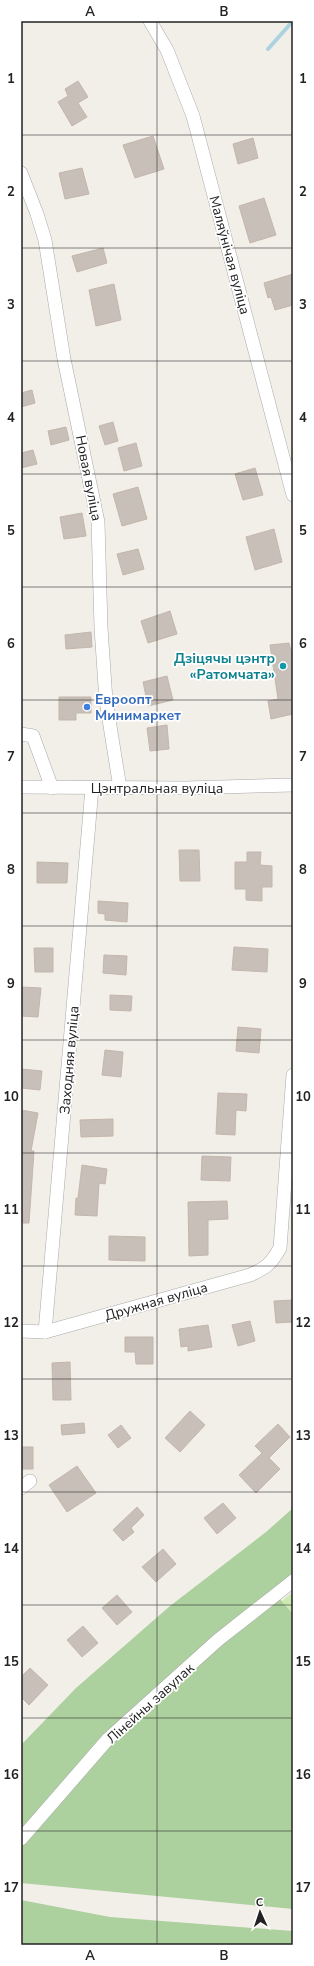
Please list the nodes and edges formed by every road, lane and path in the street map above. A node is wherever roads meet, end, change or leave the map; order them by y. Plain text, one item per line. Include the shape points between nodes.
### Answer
1 (150, 21) edge
2 (21, 173) edge
3 (293, 495) edge
4 (21, 734) edge
5 (293, 785) edge
6 (21, 787) edge
7 (52, 788) junction
8 (92, 788) junction
9 (120, 788) junction
10 (293, 1075) edge
11 (21, 1331) edge
12 (45, 1332) junction
13 (293, 1581) edge
14 (21, 1839) edge

1 - 3 street, Маляўнічая вуліца via 167,50 193,116
2 - 9 street, Новая вуліца via 45,240 64,359 98,522 106,701
4 - 7 street via 33,736
5 - 9 street, Цэнтральная вуліца
6 - 7 street, Цэнтральная вуліца
7 - 8 street, Цэнтральная вуліца
8 - 9 street, Цэнтральная вуліца
8 - 12 street, Заходняя вуліца
10 - 12 street, Дружная вуліца via 280,1248 273,1260 265,1268 250,1275
11 - 12 street, Дружная вуліца
13 - 14 street, Лінейны завулак via 218,1640 108,1739

